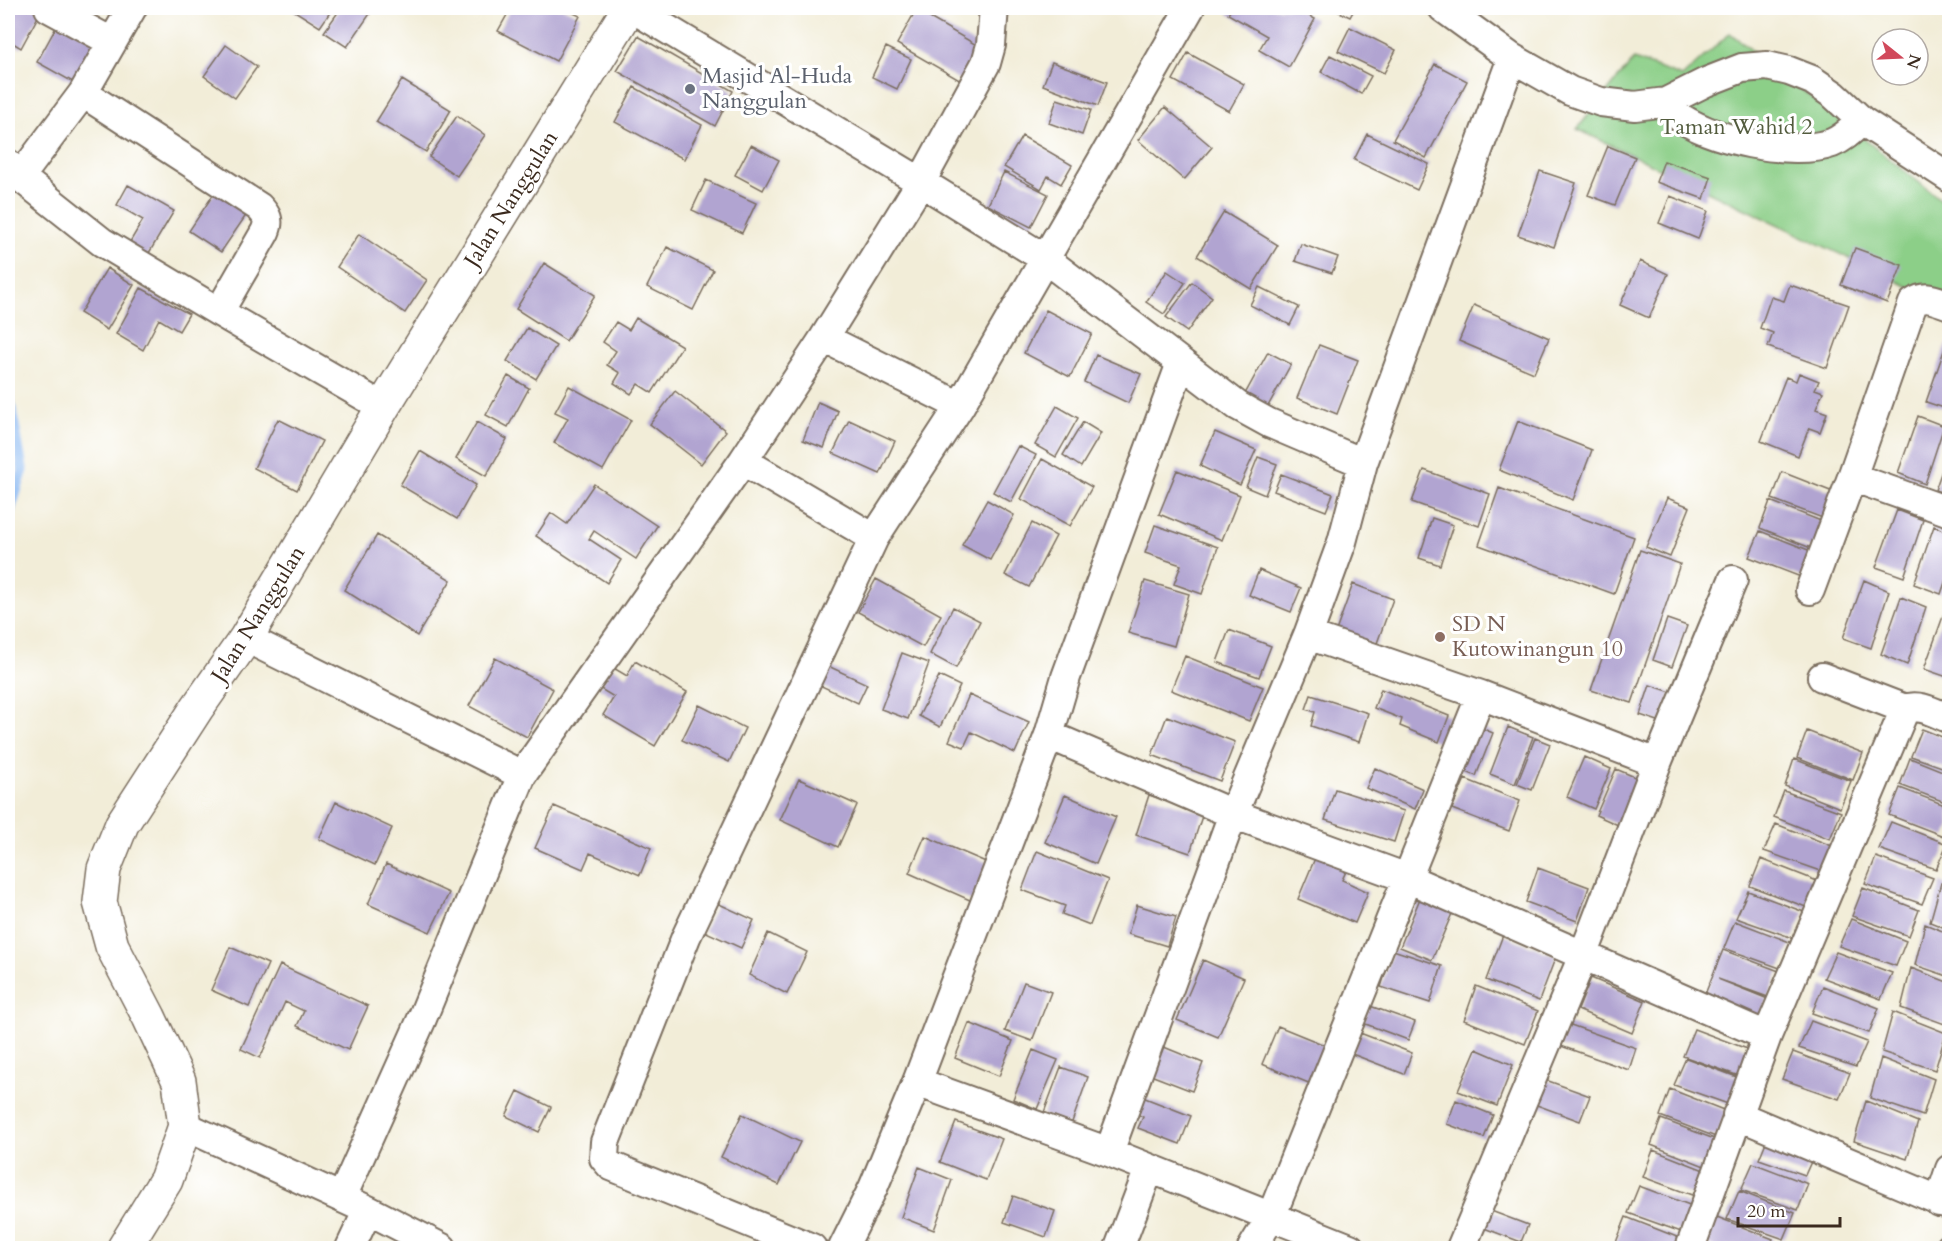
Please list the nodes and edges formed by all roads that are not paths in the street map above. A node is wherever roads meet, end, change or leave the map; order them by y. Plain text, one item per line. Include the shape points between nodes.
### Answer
1 (49, 8) edge
2 (132, 8) edge
3 (631, 8) edge
4 (994, 8) edge
5 (1191, 8) edge
6 (1443, 8) edge
7 (112, 42) junction
8 (1512, 58) junction
9 (83, 93) junction
10 (1666, 102) junction
11 (1862, 121) junction
12 (14, 171) edge
13 (1950, 178) edge
14 (921, 182) junction
15 (1044, 258) junction
16 (1950, 305) edge
17 (219, 312) junction
18 (824, 338) junction
19 (1180, 363) junction
20 (960, 406) junction
21 (383, 407) junction
22 (742, 461) junction
23 (1363, 463) junction
24 (1852, 477) junction
25 (1950, 512) edge
26 (874, 538) junction
27 (1733, 580) dead end
28 (1810, 590) dead end
29 (1308, 635) junction
30 (246, 639) junction
31 (1822, 677) dead end
32 (1481, 695) junction
33 (1905, 710) junction
34 (1950, 719) edge
35 (1049, 735) junction
36 (1657, 762) junction
37 (522, 775) junction
38 (1233, 814) junction
39 (1407, 878) junction
40 (1583, 956) junction
41 (1767, 1036) junction
42 (917, 1082) junction
43 (1737, 1116) junction
44 (185, 1126) junction
45 (1109, 1152) junction
46 (1149, 1169) junction
47 (1950, 1169) edge
48 (342, 1197) junction
49 (1944, 1204) edge
50 (368, 1210) junction
51 (1271, 1217) junction
52 (124, 1248) edge
53 (350, 1248) edge
54 (442, 1248) edge
55 (812, 1248) edge
56 (843, 1248) edge
57 (1119, 1248) edge
58 (1252, 1248) edge
59 (1350, 1248) edge
60 (1461, 1248) edge
61 (1690, 1248) edge

1 - 7 street
2 - 7 street
3 - 14 street
3 - 21 street, Jalan Nanggulan
4 - 14 street via 986,63
5 - 15 street
6 - 8 street
7 - 9 street
8 - 10 street via 1570,91 1600,102 1635,106
8 - 23 street
9 - 12 street
9 - 17 street via 259,207 267,216 265,232
10 - 11 street via 1689,122 1722,137 1769,146 1805,148 1830,144
10 - 11 street via 1743,68 1767,66 1812,80
11 - 13 street
12 - 17 street via 102,242
14 - 15 street
14 - 18 street
15 - 19 street
15 - 20 street
16 - 24 street via 1930,297 1913,303
17 - 21 street
18 - 20 street
18 - 22 street
19 - 23 street via 1238,406 1269,423
19 - 35 street via 1066,677
20 - 26 street
21 - 30 street, Jalan Nanggulan
22 - 26 street
22 - 37 street
23 - 29 street via 1342,542
24 - 25 street
24 - 28 street
26 - 55 street via 686,937 604,1142 604,1158 612,1166
27 - 36 street
29 - 32 street
29 - 38 street
30 - 37 street
30 - 44 street, Jalan Nanggulan via 122,824 104,869 101,891 100,902 112,946 178,1081
31 - 33 street
32 - 36 street
32 - 39 street
33 - 34 street via 1918,707
33 - 41 street
35 - 38 street
35 - 42 street
36 - 40 street
37 - 48 street via 421,1021
38 - 39 street
38 - 45 street
39 - 40 street
39 - 51 street
40 - 41 street
40 - 60 street
41 - 43 street
42 - 45 street
42 - 56 street
43 - 49 street
43 - 61 street
44 - 48 street
44 - 52 street, Jalan Nanggulan via 166,1180
45 - 46 street
46 - 51 street
46 - 57 street
47 - 49 street
48 - 50 street
50 - 53 street
50 - 54 street
51 - 58 street
51 - 59 street

